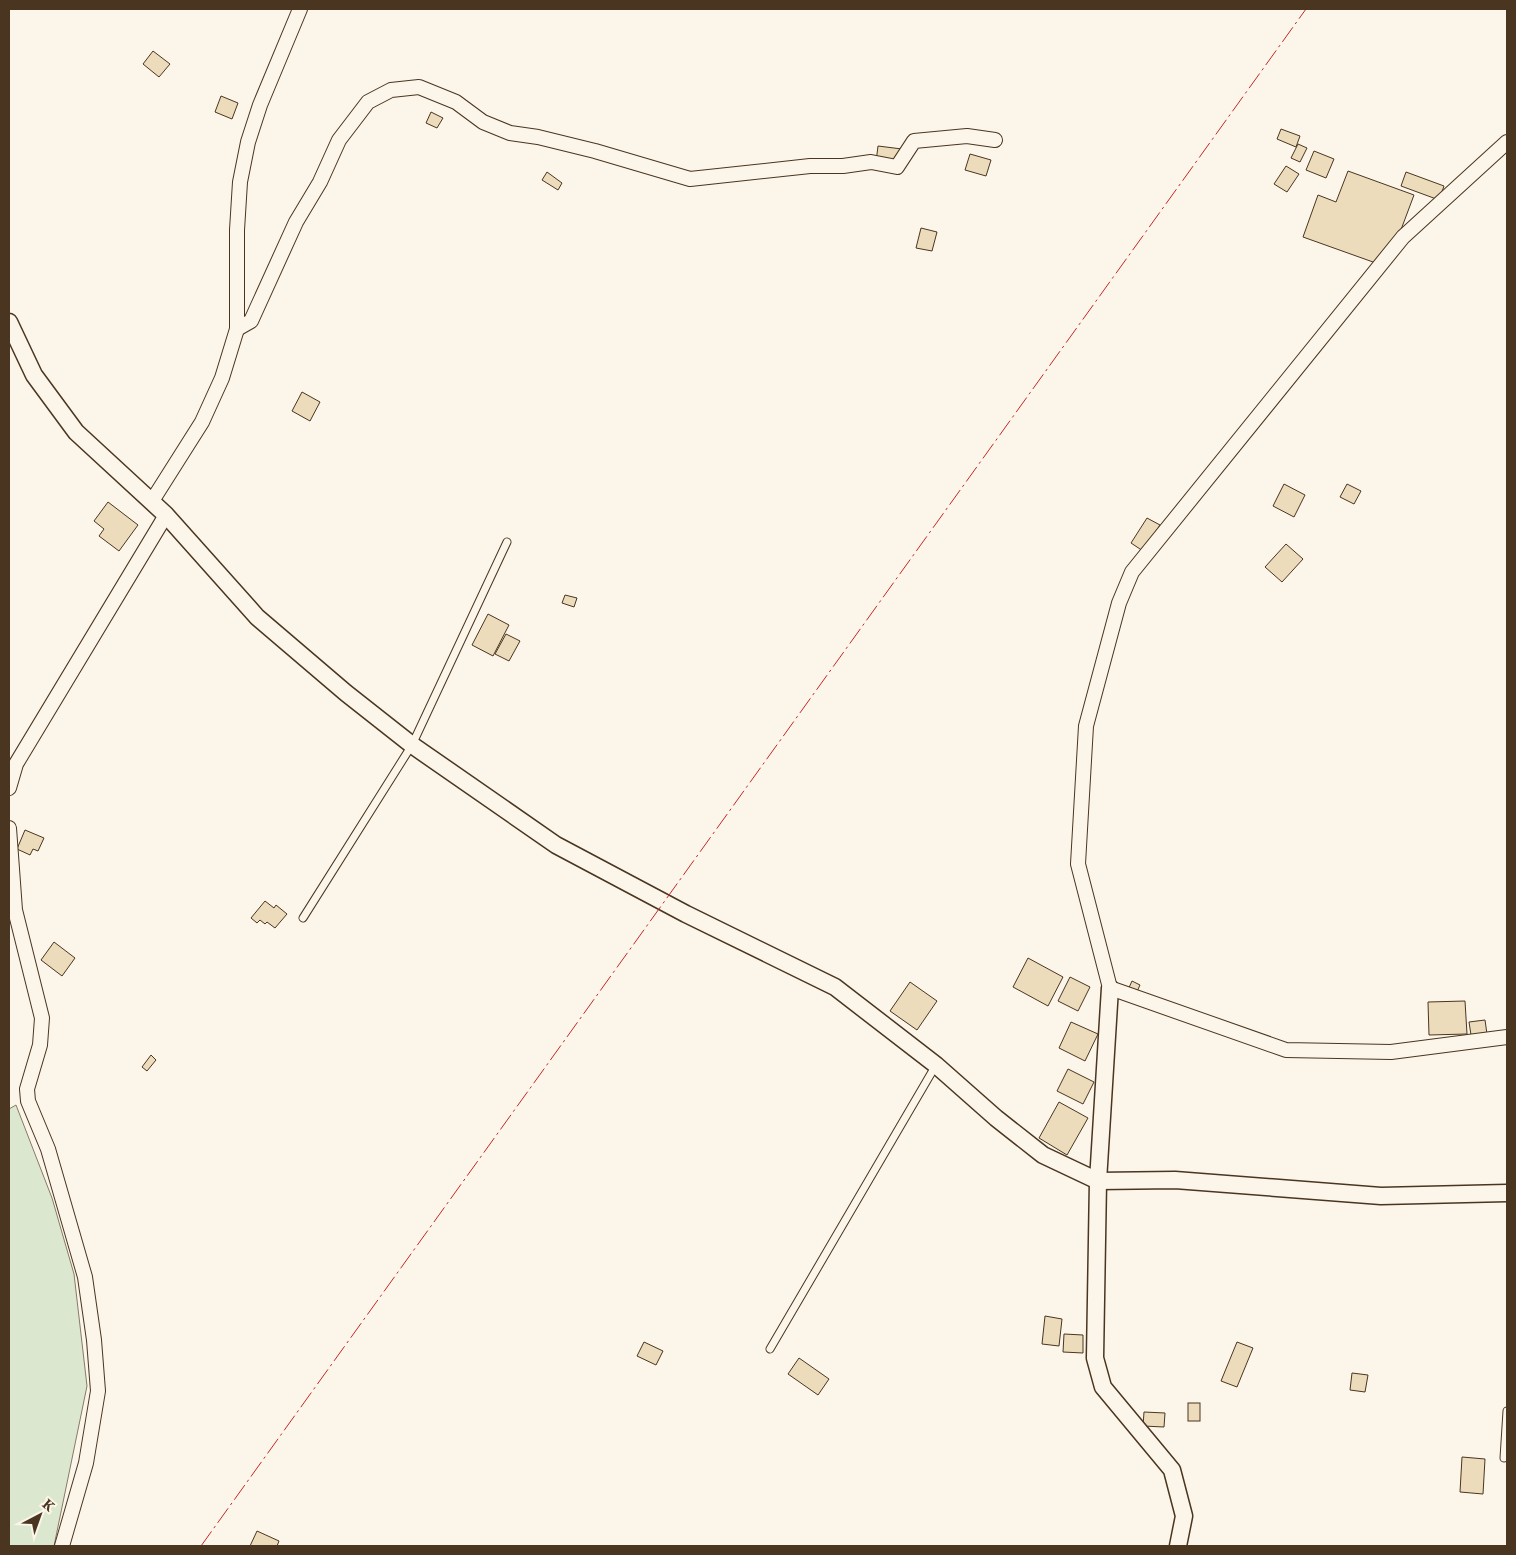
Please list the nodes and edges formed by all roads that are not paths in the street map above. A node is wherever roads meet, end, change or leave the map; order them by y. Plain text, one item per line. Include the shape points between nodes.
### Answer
1 (300, 9) edge
2 (994, 140) dead end
3 (1507, 142) edge
4 (9, 322) edge
5 (237, 329) junction
6 (152, 501) junction
7 (166, 514) junction
8 (507, 542) dead end
9 (412, 745) junction
10 (9, 788) edge
11 (9, 828) edge
12 (303, 918) dead end
13 (1110, 988) junction
14 (1507, 1037) edge
15 (936, 1065) junction
16 (1098, 1181) junction
17 (1507, 1193) edge
18 (770, 1349) dead end
19 (1507, 1411) edge
20 (1504, 1458) dead end
21 (62, 1546) edge
22 (1178, 1546) edge

1 - 5 street via 260,105 240,182
2 - 5 street via 967,136 914,141 897,167 871,162 690,179 613,156 510,133 483,122 456,102 418,87 391,90 368,102 338,140 251,321
3 - 13 street via 1403,236 1132,572 1119,604 1086,726 1078,864
4 - 6 street via 34,375 76,432
5 - 6 street via 222,378 202,422
6 - 7 street
7 - 9 street via 257,617
7 - 10 street via 16,764
8 - 9 lane
9 - 12 lane
9 - 15 street via 556,845 686,914 836,987
11 - 21 street via 15,910 42,1018 40,1044 27,1089 28,1101 48,1149 82,1268 94,1340 98,1391 86,1462
13 - 14 street via 1286,1050 1391,1052
13 - 16 street
15 - 16 street via 1043,1155
15 - 18 lane
16 - 17 street via 1175,1180 1381,1196
16 - 22 street via 1095,1358 1103,1386 1172,1470 1184,1516
19 - 20 lane

